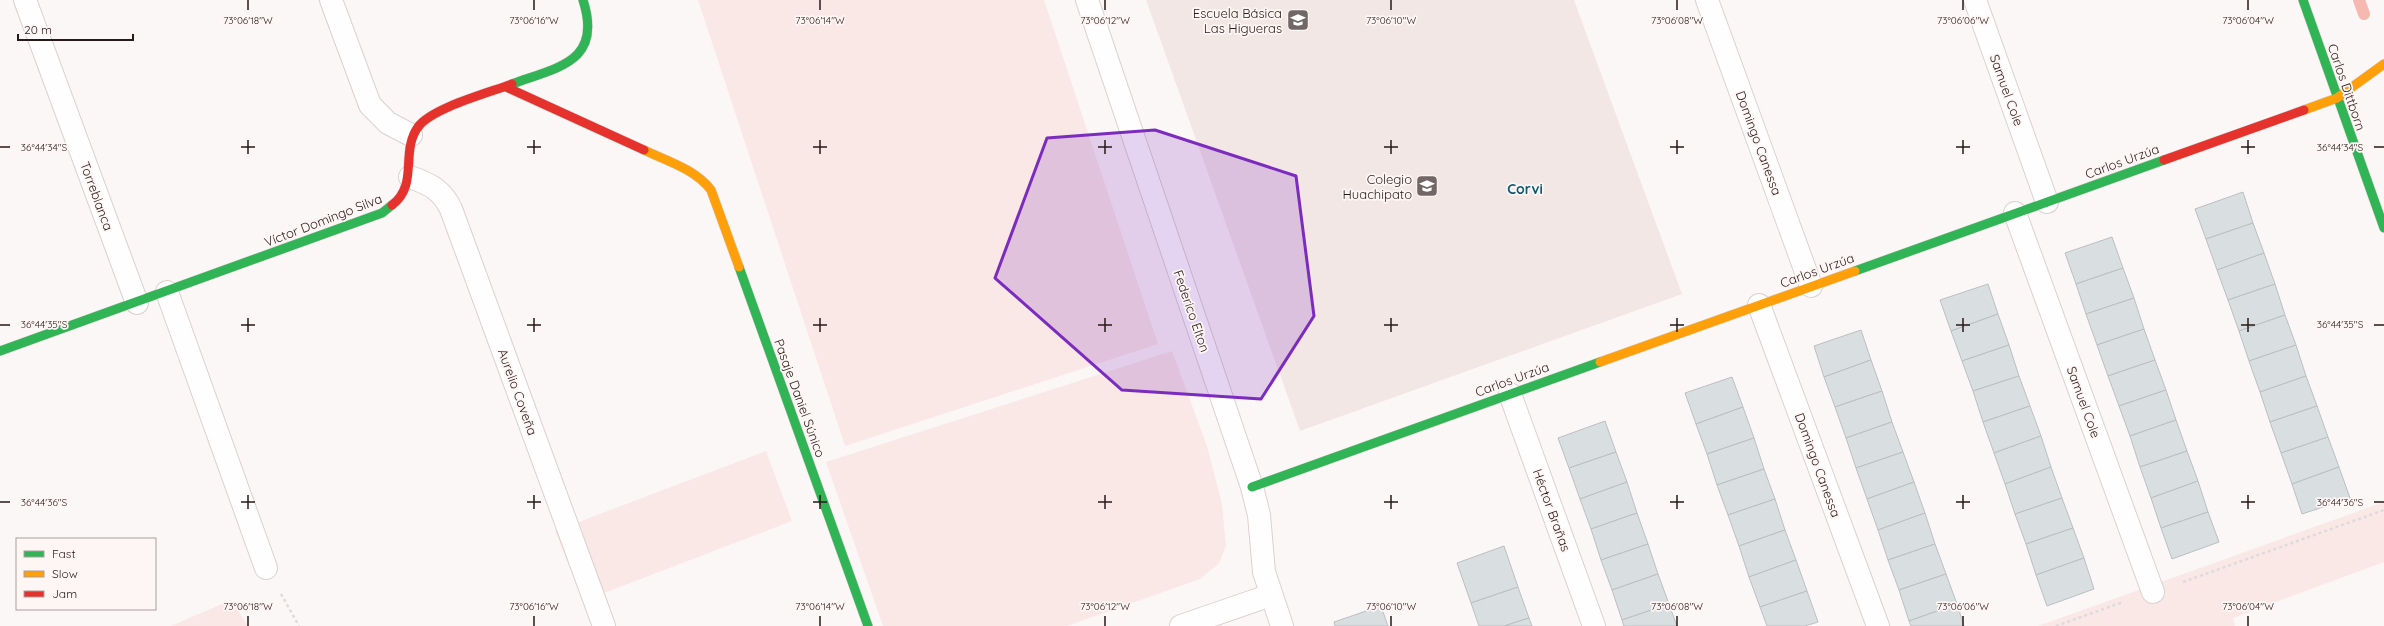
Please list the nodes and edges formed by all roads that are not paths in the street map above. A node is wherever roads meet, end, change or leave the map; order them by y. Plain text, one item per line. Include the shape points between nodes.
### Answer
1 (25, 0) edge
2 (331, 0) edge
3 (583, 0) edge
4 (1087, 0) edge
5 (1707, 0) edge
6 (1975, 0) edge
7 (2303, 0) edge
8 (2384, 64) edge
9 (506, 87) junction
10 (2337, 98) junction
11 (411, 135) junction
12 (410, 177) junction
13 (2047, 202) junction
14 (2015, 213) junction
15 (2384, 228) edge
16 (1811, 286) junction
17 (167, 292) junction
18 (137, 303) junction
19 (1759, 305) junction
20 (0, 351) edge
21 (1510, 394) junction
22 (1252, 487) junction
23 (266, 568) dead end
24 (2153, 592) road end
25 (1271, 595) junction
26 (604, 626) edge
27 (868, 626) edge
28 (1181, 626) edge
29 (1282, 626) edge
30 (1594, 626) edge
31 (1878, 626) edge

1 - 18 street, Torreblanca
2 - 11 street via 370,105 388,123
3 - 9 street via 590,18 590,33 576,59
4 - 22 street, Federico Elton
5 - 16 street, Domingo Canessa
6 - 13 street, Samuel Cole
7 - 10 street, Carlos Dittborn
8 - 10 street, Carlos Urzúa
9 - 11 street via 432,114 420,122
9 - 27 street, Pasaje Daniel Súnico via 690,171 704,181 715,199
10 - 13 street, Carlos Urzúa
10 - 15 street, Carlos Dittborn
11 - 12 street, Víctor Domingo Silva via 408,150
12 - 17 street, Víctor Domingo Silva via 403,196 396,205 382,213
12 - 26 street, Aurelio Coveña via 436,188 445,197 451,209
13 - 14 street, Carlos Urzúa
14 - 16 street, Carlos Urzúa
14 - 24 street, Samuel Cole
16 - 19 street, Carlos Urzúa
17 - 18 street, Víctor Domingo Silva
17 - 23 street
18 - 20 street, Víctor Domingo Silva
19 - 21 street, Carlos Urzúa
19 - 31 street, Domingo Canessa
21 - 22 street, Carlos Urzúa
21 - 30 street, Héctor Brañas
22 - 25 street, Federico Elton via 1259,516 1264,572
25 - 28 street
25 - 29 street, Federico Elton

